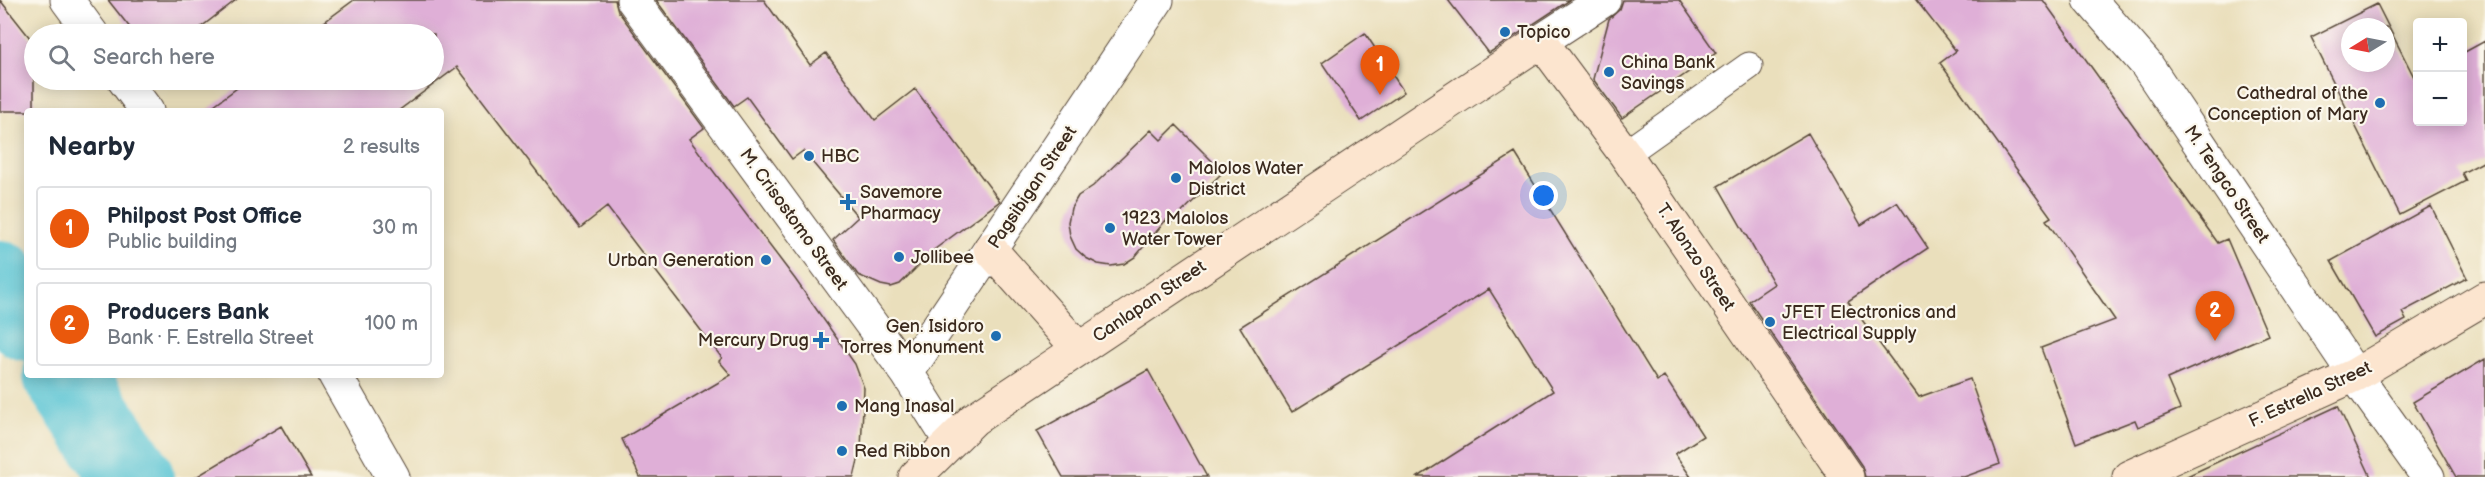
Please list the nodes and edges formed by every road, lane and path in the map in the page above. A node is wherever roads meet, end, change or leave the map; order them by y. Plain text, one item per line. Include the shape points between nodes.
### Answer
1 (67, 0) edge
2 (633, 0) edge
3 (1157, 0) edge
4 (1604, 0) edge
5 (2090, 0) edge
6 (85, 24) edge
7 (1540, 41) junction
8 (1749, 66) dead end
9 (131, 90) edge
10 (145, 108) edge
11 (1624, 154) junction
12 (990, 249) junction
13 (2485, 298) edge
14 (1078, 348) junction
15 (907, 373) junction
16 (2355, 375) junction
17 (337, 378) edge
18 (950, 441) junction
19 (393, 477) edge
20 (915, 477) edge
21 (1846, 477) edge
22 (2129, 477) edge
23 (2428, 477) edge

1 - 6 street
2 - 15 street, M. Crisostomo Street
3 - 12 street, Pagsibigan Street
4 - 7 street, Canlapan Street
5 - 16 street, M. Tengco Street via 2146,64
7 - 11 main road, T. Alonzo Street
7 - 14 main road, Canlapan Street
8 - 11 lane
9 - 10 street
11 - 21 main road, T. Alonzo Street
12 - 14 main road
12 - 15 street, Pagsibigan Street
13 - 16 main road, F. Estrella Street
14 - 18 main road, Canlapan Street via 974,419
15 - 18 street, M. Crisostomo Street
16 - 22 main road, F. Estrella Street
16 - 23 street, M. Tengco Street
17 - 19 street
18 - 20 main road, Canlapan Street

